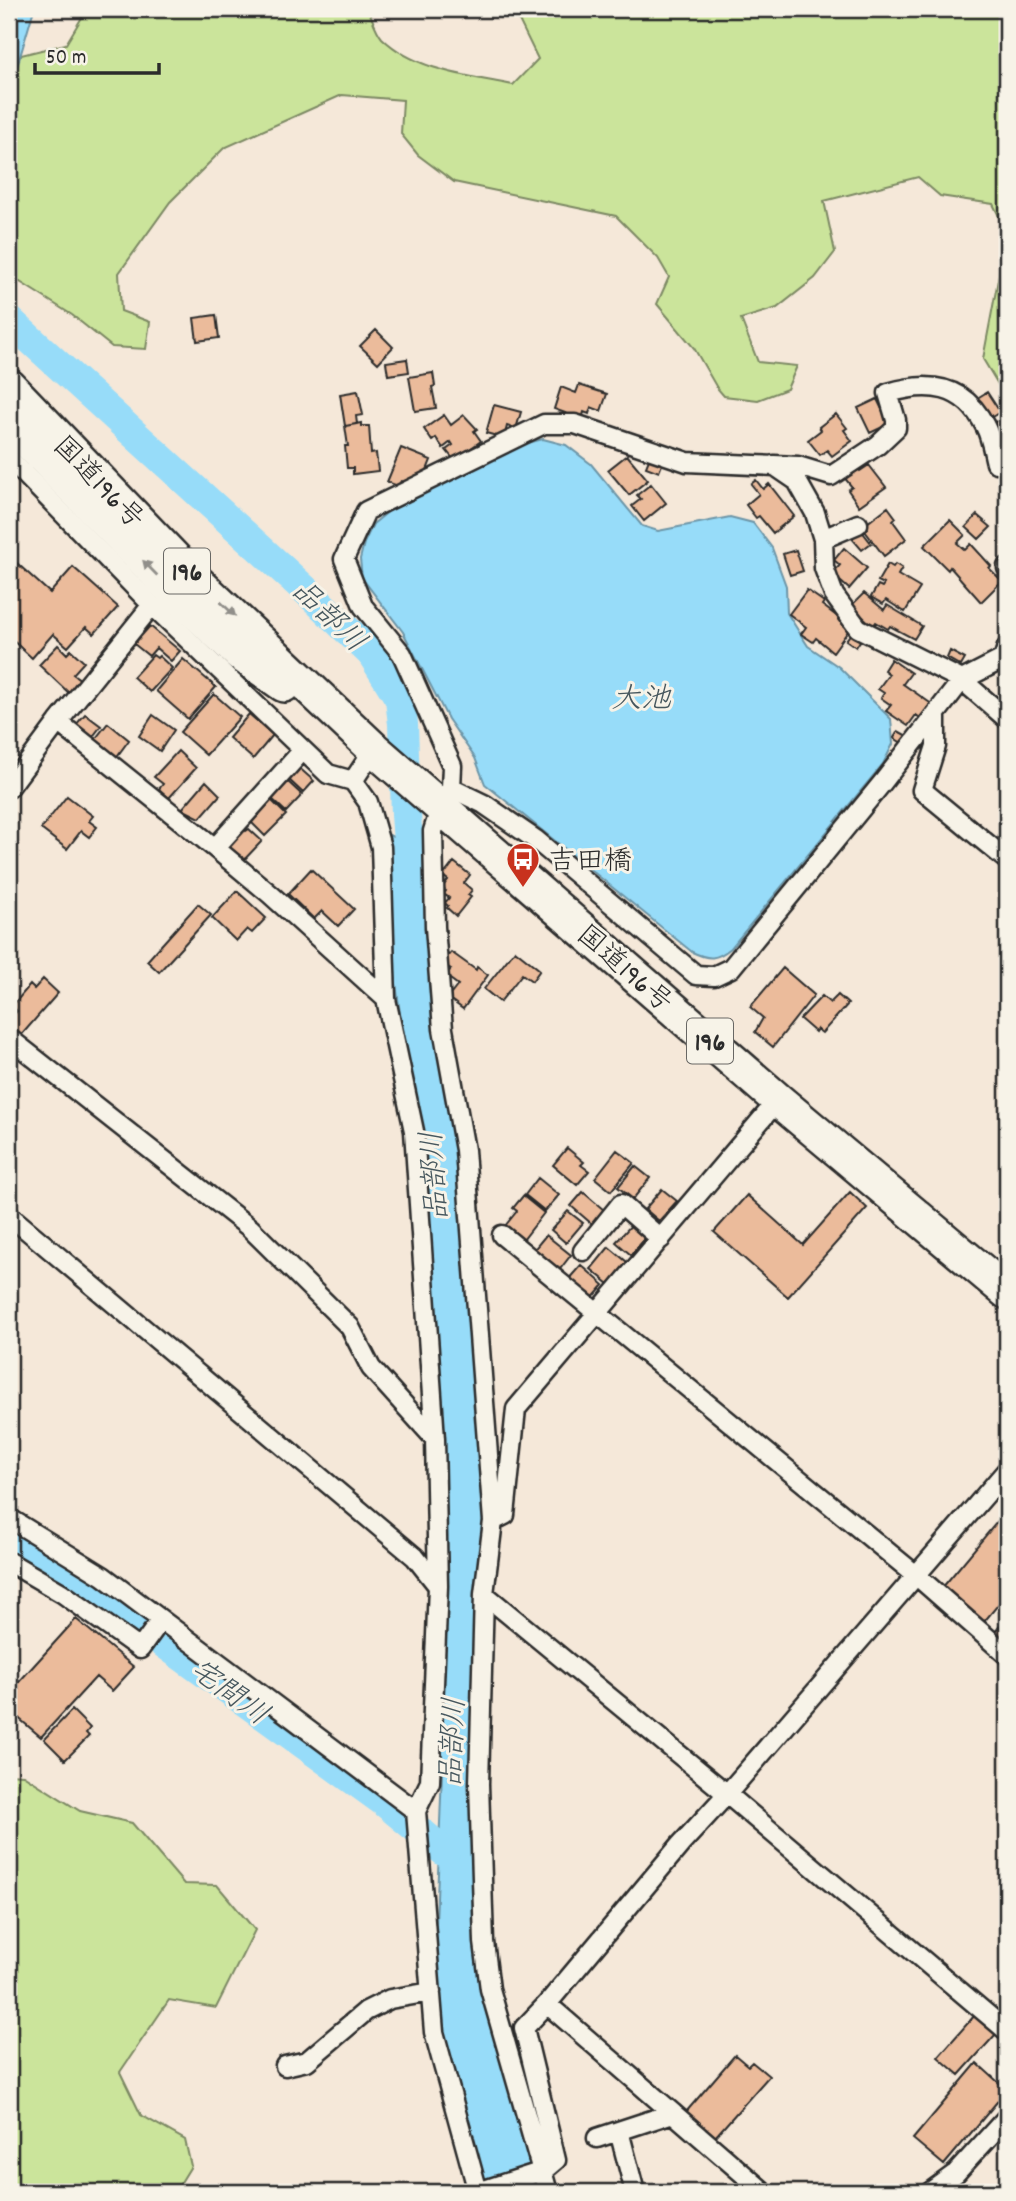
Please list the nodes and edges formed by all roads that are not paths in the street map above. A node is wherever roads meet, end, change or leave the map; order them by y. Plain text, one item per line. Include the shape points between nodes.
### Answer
1 (9, 386) edge
2 (9, 422) edge
3 (9, 458) edge
4 (996, 463) dead end
5 (759, 465) junction
6 (858, 524) dead end
7 (823, 539) junction
8 (152, 605) junction
9 (1007, 647) edge
10 (962, 680) junction
11 (936, 714) junction
12 (1007, 719) edge
13 (58, 722) junction
14 (303, 750) junction
15 (379, 753) junction
16 (353, 781) junction
17 (9, 788) edge
18 (436, 793) junction
19 (215, 848) junction
20 (1007, 860) edge
21 (386, 999) junction
22 (9, 1038) edge
23 (778, 1100) junction
24 (9, 1215) edge
25 (502, 1235) dead end
26 (661, 1239) junction
27 (583, 1251) dead end
28 (1007, 1292) edge
29 (599, 1313) junction
30 (435, 1439) junction
31 (1007, 1470) edge
32 (9, 1518) edge
33 (493, 1521) junction
34 (9, 1562) edge
35 (917, 1576) junction
36 (438, 1586) junction
37 (484, 1594) junction
38 (161, 1620) junction
39 (1007, 1655) edge
40 (727, 1794) junction
41 (416, 1811) junction
42 (431, 1992) junction
43 (547, 2004) junction
44 (1007, 2031) edge
45 (285, 2066) dead end
46 (673, 2113) junction
47 (1007, 2117) edge
48 (619, 2131) junction
49 (597, 2138) dead end
50 (538, 2173) junction
51 (476, 2190) edge
52 (548, 2192) edge
53 (635, 2192) edge
54 (764, 2192) edge
55 (930, 2192) edge

1 -> 15 highway, 国道196号 / 196 via 195,580
15 -> 2 highway, 国道196号 / 196 via 240,654
3 - 8 street
4 - 5 street via 985,426 967,400 952,391 912,386 888,393 896,428 831,475 798,466
5 - 7 street via 775,466 797,481
5 - 18 street via 687,462 575,424 544,424 366,511 344,559 363,606 402,654 452,766
6 - 7 street
7 - 10 street via 824,568 834,595 858,628
8 - 13 street
8 - 14 street
9 - 10 street via 1003,659
10 - 11 street
10 - 12 street
11 - 18 street via 731,968 714,976 696,975 536,840 484,804
11 - 20 street via 936,746 922,790
13 - 17 street
13 - 19 street
14 - 16 street via 328,774
14 - 19 street
15 - 16 street
15 - 18 highway, 国道196号 / 196
16 - 21 street via 368,802 381,847
18 - 23 highway, 国道196号 / 196
18 - 33 street via 435,927 443,1029 466,1150
19 - 21 street
21 - 30 street via 414,1131
22 - 30 street via 250,1228 350,1327 371,1368
23 - 26 street
23 - 28 highway, 国道196号 / 196
24 - 36 street via 415,1557
25 - 29 street
26 - 27 street via 621,1204
26 - 29 street
29 - 33 street via 516,1409 505,1515
29 - 35 street
30 - 36 street
31 - 35 street
32 - 38 street via 103,1576
33 - 37 street
34 - 38 street via 140,1649
35 - 39 street
35 - 40 street
36 - 41 street via 429,1782
37 - 40 street
37 - 50 street via 479,1784 484,1942 490,1989
38 - 41 street
40 - 43 street
40 - 44 street
41 - 42 street
42 - 45 street via 390,1999 366,2011 307,2061
42 - 51 street via 435,2032
43 - 46 street
43 - 50 street via 524,2028 556,2160
46 - 48 street
46 - 54 street
47 - 55 street via 956,2173
48 - 49 street
48 - 53 street
50 - 51 street
50 - 52 street

